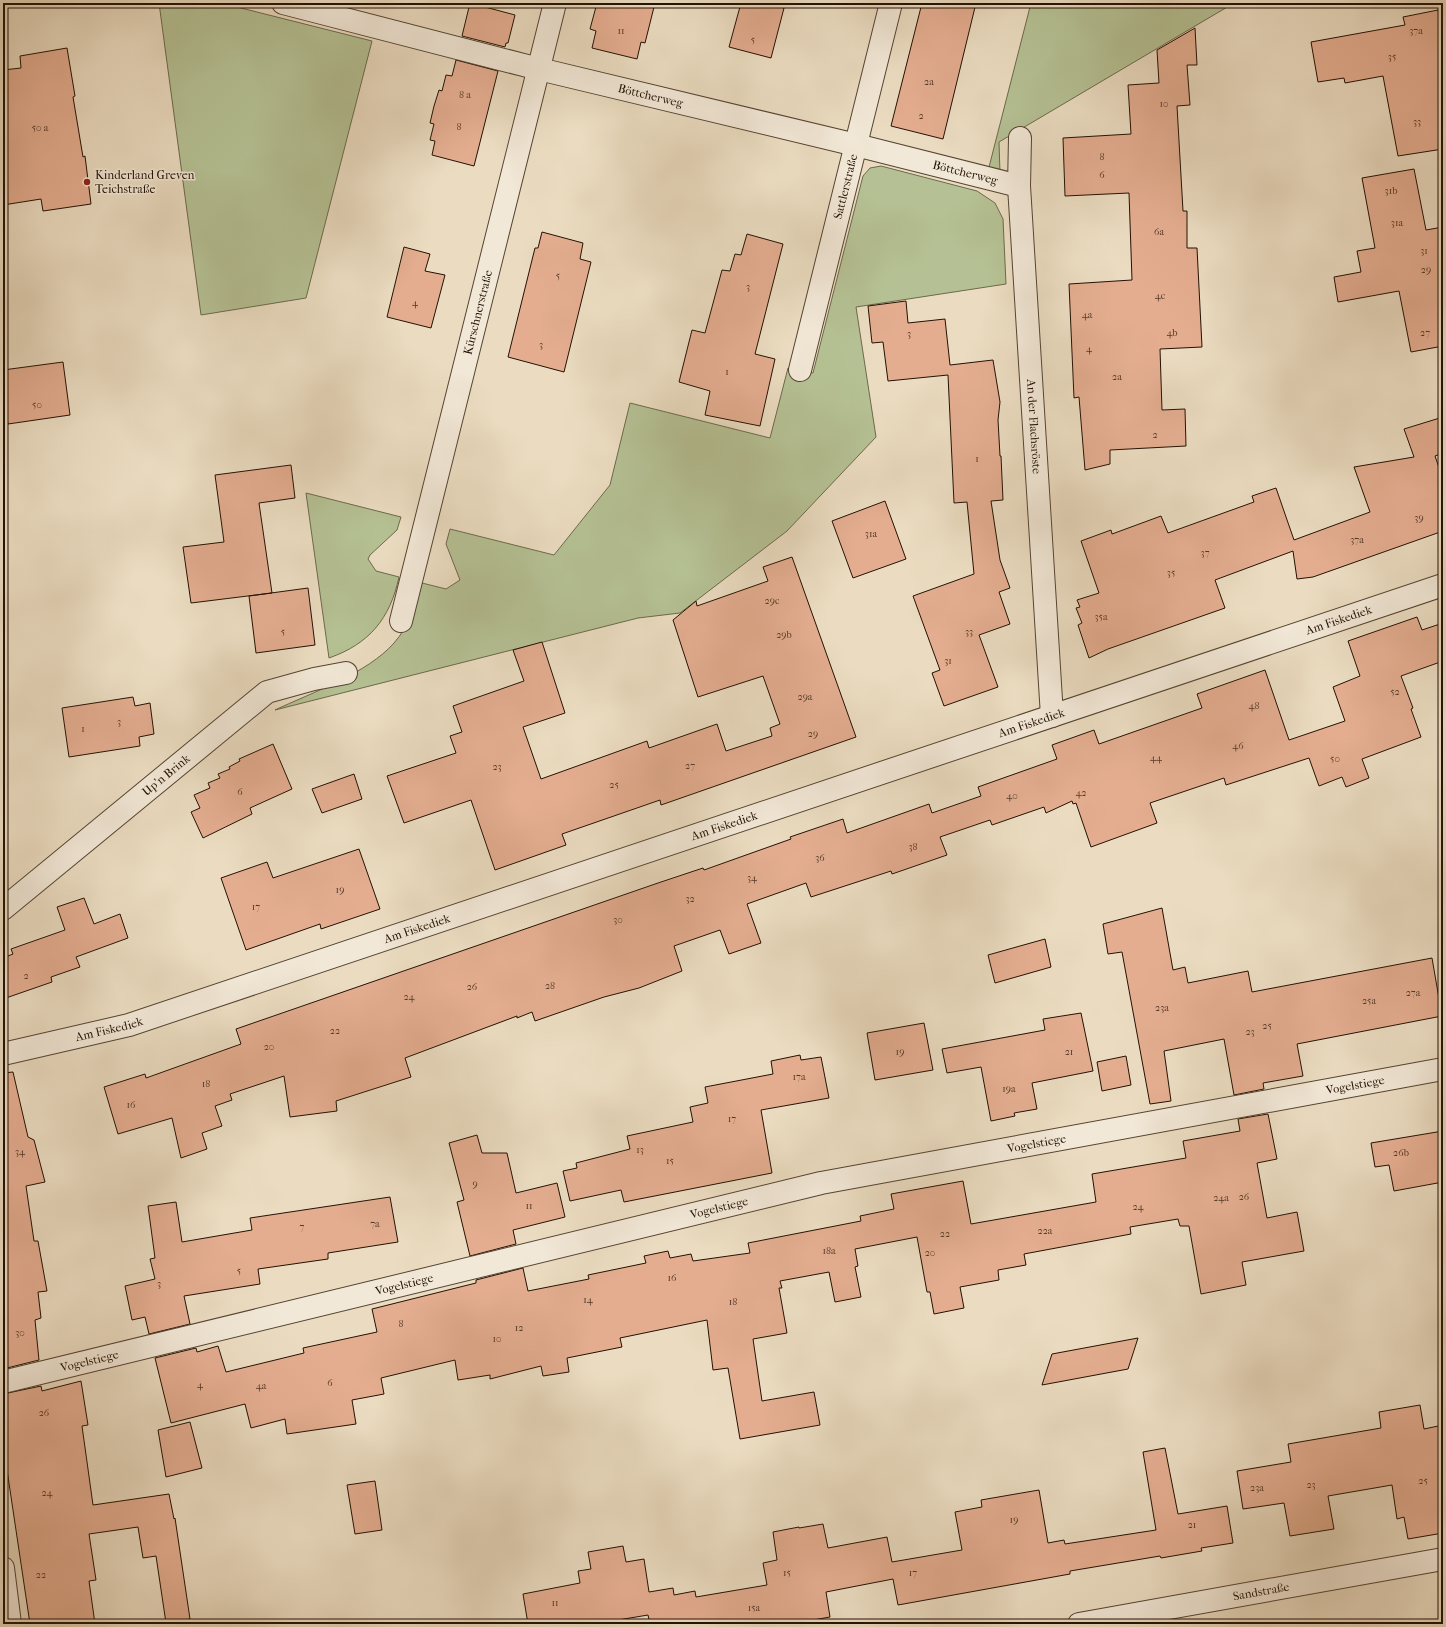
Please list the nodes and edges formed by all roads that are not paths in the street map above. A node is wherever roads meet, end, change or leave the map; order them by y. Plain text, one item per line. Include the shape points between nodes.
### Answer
1 (283, 3) edge
2 (555, 3) edge
3 (891, 3) edge
4 (539, 69) junction
5 (1020, 138) dead end
6 (856, 145) junction
7 (1019, 186) junction
8 (800, 370) dead end
9 (1443, 585) edge
10 (401, 622) dead end
11 (346, 672) dead end
12 (1052, 716) junction
13 (3, 909) edge
14 (3, 1054) edge
15 (1443, 1069) edge
16 (3, 1382) edge
17 (1443, 1559) edge
18 (3, 1568) edge
19 (10, 1624) edge
20 (1079, 1624) edge

1 - 4 street, Böttcherweg
2 - 4 street, Kürschnerstraße
3 - 6 street, Sattlerstraße
4 - 6 street, Böttcherweg
4 - 10 street, Kürschnerstraße
5 - 7 street, An der Flachsröste
6 - 7 street, Böttcherweg
6 - 8 street, Sattlerstraße
7 - 12 street, An der Flachsröste
9 - 12 street, Am Fiskediek
11 - 13 street, Up'n Brink via 267,692
12 - 14 street, Am Fiskediek via 129,1025
15 - 16 street, Vogelstiege via 821,1183
17 - 20 street, Sandstraße
18 - 19 street

